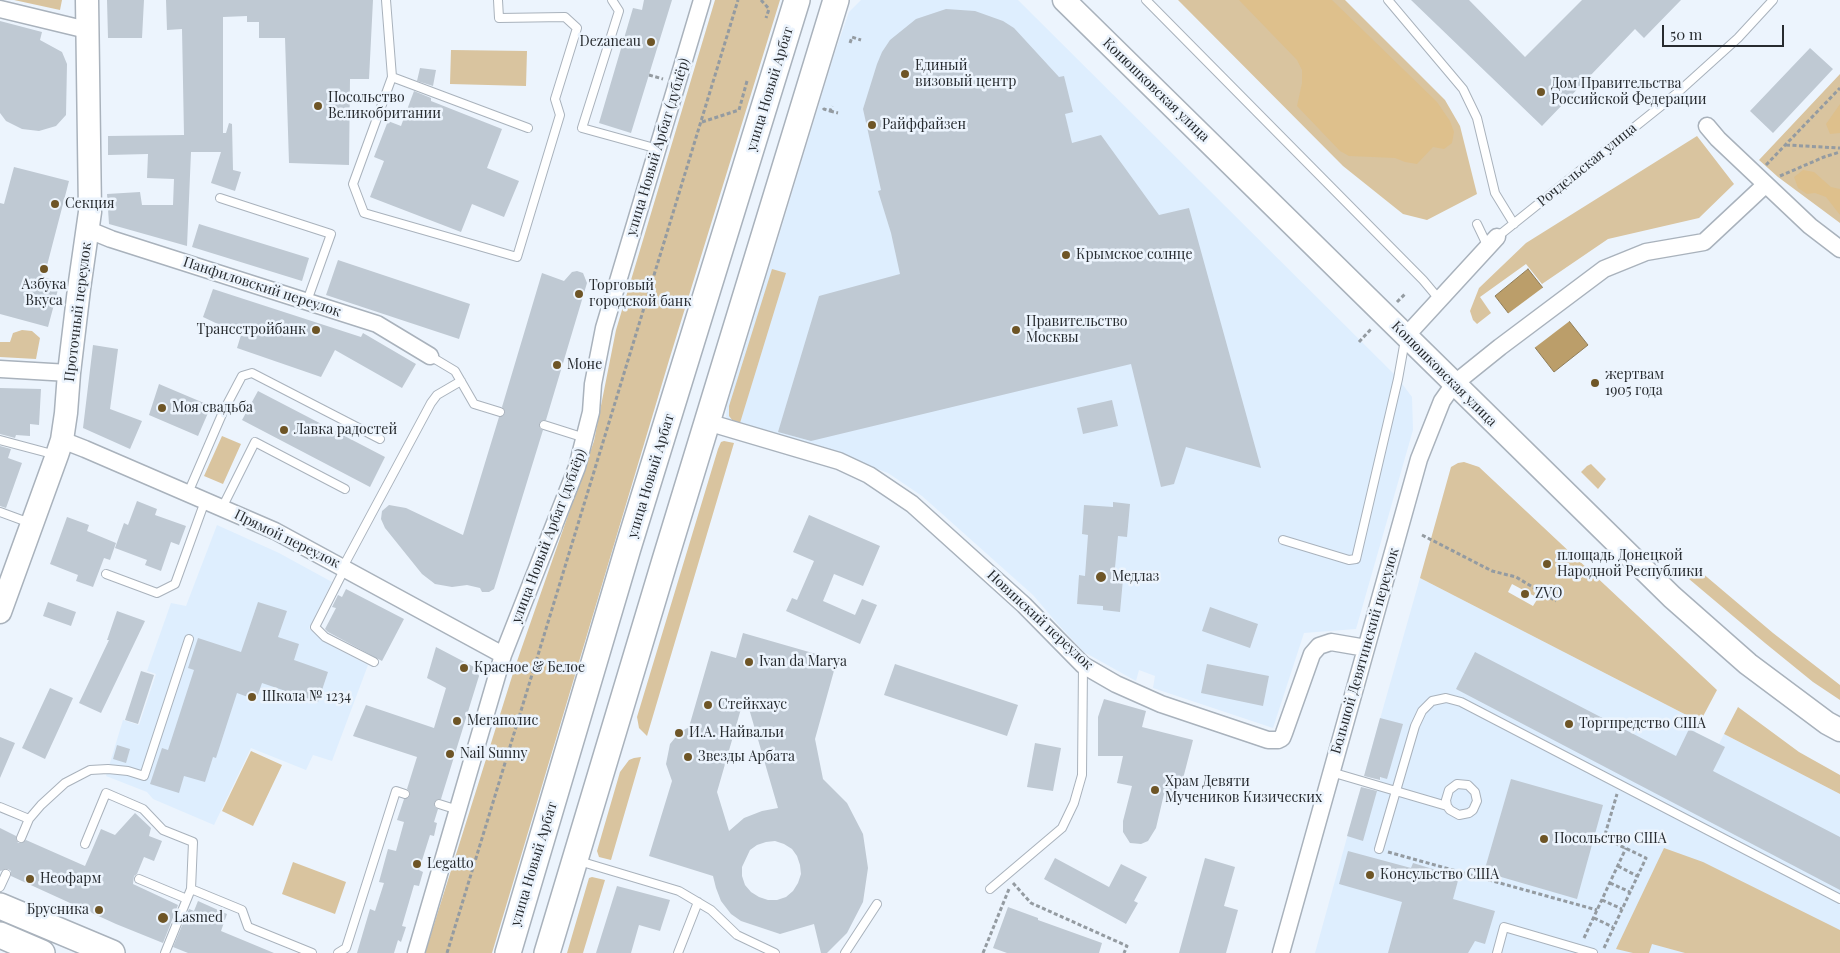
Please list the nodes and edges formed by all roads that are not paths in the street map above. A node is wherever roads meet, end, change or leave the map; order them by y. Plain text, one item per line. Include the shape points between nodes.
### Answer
1 (87, 0) edge
2 (386, 0) edge
3 (498, 0) edge
4 (612, 0) edge
5 (702, 0) edge
6 (797, 0) edge
7 (836, 0) edge
8 (848, 0) edge
9 (1064, 0) edge
10 (1146, 0) edge
11 (1388, 0) edge
12 (1773, 0) edge
13 (0, 9) edge
14 (829, 24) junction
15 (87, 30) junction
16 (392, 77) junction
17 (1707, 126) dead end
18 (528, 128) dead end
19 (658, 149) junction
20 (1765, 185) junction
21 (220, 198) dead end
22 (1477, 224) dead end
23 (1514, 224) junction
24 (88, 230) junction
25 (1492, 242) junction
26 (1840, 249) edge
27 (1439, 299) junction
28 (307, 301) junction
29 (1406, 336) junction
30 (430, 356) joint
31 (0, 370) edge
32 (69, 373) junction
33 (461, 381) junction
34 (1454, 384) junction
35 (500, 412) dead end
36 (707, 422) junction
37 (544, 425) dead end
38 (586, 438) junction
39 (380, 439) dead end
40 (0, 440) edge
41 (60, 448) junction
42 (345, 489) dead end
43 (188, 493) junction
44 (205, 501) junction
45 (222, 508) junction
46 (0, 512) edge
47 (32, 524) junction
48 (1283, 540) dead end
49 (344, 568) junction
50 (106, 574) dead end
51 (0, 612) edge
52 (189, 639) dead end
53 (1366, 648) junction
54 (503, 655) junction
55 (374, 662) dead end
56 (1083, 665) junction
57 (1840, 730) edge
58 (1331, 772) junction
59 (1396, 791) junction
60 (405, 794) dead end
61 (439, 804) dead end
62 (0, 806) edge
63 (1447, 806) junction
64 (458, 810) junction
65 (29, 819) junction
66 (21, 838) dead end
67 (85, 844) dead end
68 (1379, 849) road end
69 (575, 860) junction
70 (6, 874) dead end
71 (140, 878) dead end
72 (0, 887) edge
73 (990, 888) dead end
74 (191, 889) junction
75 (188, 899) junction
76 (1840, 899) edge
77 (698, 902) junction
78 (877, 904) dead end
79 (0, 906) edge
80 (0, 935) edge
81 (42, 953) edge
82 (112, 953) edge
83 (165, 953) edge
84 (312, 953) edge
85 (338, 953) edge
86 (416, 953) edge
87 (508, 953) edge
88 (547, 953) edge
89 (678, 953) edge
90 (776, 953) edge
91 (845, 953) edge
92 (1281, 953) edge
93 (1496, 953) edge
94 (1593, 953) edge

1 - 15 main road, Проточный переулок
2 - 16 lane
3 - 16 lane via 499,18 565,17 577,28 555,99 560,115 517,257 364,213 354,184
4 - 19 lane via 618,11 582,128
5 - 19 street, улица Новый Арбат (дублёр)
6 - 87 main road, улица Новый Арбат
7 - 14 main road
8 - 14 main road
9 - 29 main road, Конюшковская улица
10 - 27 lane
11 - 23 lane via 1463,89 1477,118 1495,192
12 - 23 lane, Рочдельская улица via 1738,38 1676,94
13 - 15 street
14 - 36 main road
15 - 24 main road, Проточный переулок
16 - 18 lane
17 - 20 street
19 - 38 street, улица Новый Арбат (дублёр) via 604,328
20 - 26 street
20 - 34 street, Большой Девятинский переулок via 1704,242 1646,252 1604,269
21 - 28 lane via 331,234
22 - 25 lane
23 - 25 lane, Рочдельская улица
24 - 28 street, Панфиловский переулок
24 - 32 main road, Проточный переулок
25 - 27 street, Рочдельская улица
27 - 29 street, Рочдельская улица
28 - 30 street, Панфиловский переулок via 377,324
29 - 34 main road, Конюшковская улица
29 - 48 lane via 1356,559
30 - 33 lane via 455,371
31 - 32 street
32 - 41 main road, Проточный переулок
33 - 35 lane via 474,404
33 - 49 lane via 437,395 431,403
34 - 53 street, Большой Девятинский переулок via 1442,402 1419,459
34 - 57 main road, Конюшковская улица via 1672,597 1748,664
36 - 56 street, Новинский переулок via 839,462 869,475 912,504 1024,605
36 - 69 main road
37 - 38 lane
38 - 54 street, улица Новый Арбат (дублёр)
39 - 43 lane via 252,372 242,376
40 - 41 lane via 38,448
41 - 43 street, Прямой переулок via 85,448
41 - 47 main road, Проточный переулок
42 - 45 lane via 255,442
43 - 44 street, Прямой переулок
44 - 45 street, Прямой переулок
44 - 50 lane via 175,584 157,593
45 - 49 street, Прямой переулок via 275,531
46 - 47 lane
47 - 51 main road, Проточный переулок
49 - 54 street, Прямой переулок
49 - 55 lane via 315,627 325,637
52 - 65 lane via 144,776 128,771 90,770 65,783
53 - 56 street, Новинский переулок via 1331,642 1319,646 1312,654 1282,738 1272,741 1161,704
53 - 58 street, Большой Девятинский переулок
54 - 64 street, улица Новый Арбат (дублёр)
56 - 73 lane via 1082,775 1074,803 1062,828
58 - 59 lane
58 - 92 street, Большой Девятинский переулок
59 - 63 lane
59 - 68 lane
59 - 76 lane via 1422,711 1432,701 1446,698 1461,702
60 - 85 lane via 396,791 346,948
61 - 64 lane
62 - 65 lane
63 - 63 lane via 1459,815 1468,813 1477,801 1475,792 1468,785 1457,784 1446,795
64 - 86 street, улица Новый Арбат (дублёр)
65 - 66 lane
67 - 74 lane via 106,794 143,809 163,830 193,842
69 - 77 lane via 679,891
69 - 88 main road
70 - 72 lane
71 - 75 lane
74 - 75 lane
74 - 84 lane via 242,910 248,928
75 - 83 lane
77 - 89 lane
77 - 90 lane via 737,935
78 - 91 lane
79 - 82 main road
80 - 81 main road
93 - 94 lane via 1504,927

